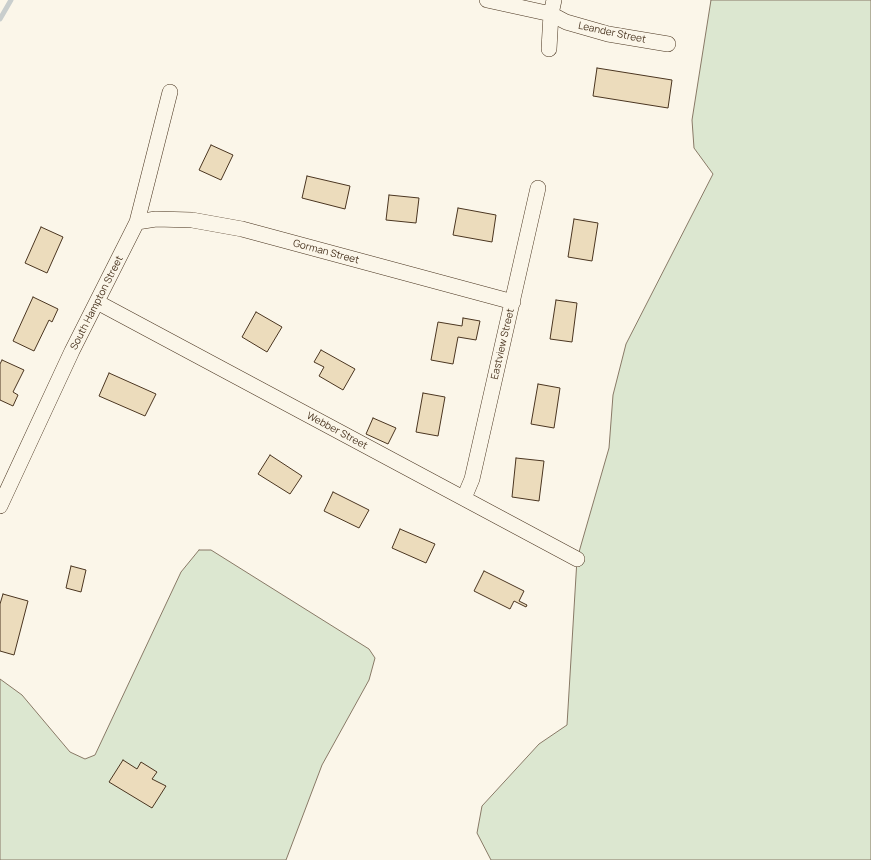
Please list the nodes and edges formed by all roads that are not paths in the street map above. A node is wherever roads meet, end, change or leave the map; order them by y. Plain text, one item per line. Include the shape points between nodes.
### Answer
1 (487, 0) edge
2 (553, 7) edge
3 (668, 44) dead end
4 (549, 49) dead end
5 (170, 92) dead end
6 (538, 188) dead end
7 (138, 222) junction
8 (97, 302) junction
9 (513, 302) junction
10 (464, 498) junction
11 (0, 506) edge
12 (577, 559) dead end

1 - 2 street, Leander Street
2 - 3 street, Leander Street via 566,22 608,34
2 - 4 street
5 - 7 street, South Hampton Street
6 - 9 street, Eastview Street
7 - 8 street, South Hampton Street
7 - 9 street, Gorman Street via 156,219 192,220 242,229
8 - 10 street, Webber Street
8 - 11 street, South Hampton Street
9 - 10 street, Eastview Street via 472,480
10 - 12 street, Webber Street

